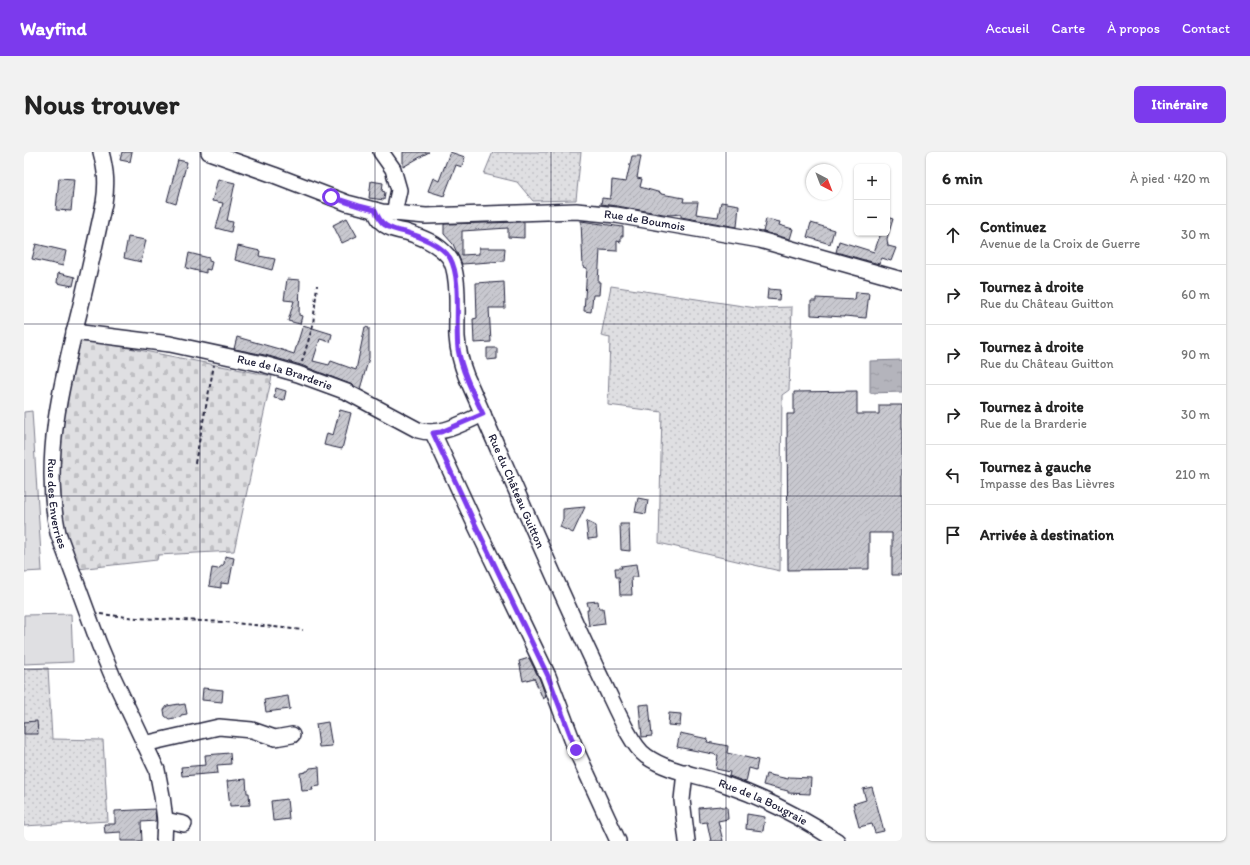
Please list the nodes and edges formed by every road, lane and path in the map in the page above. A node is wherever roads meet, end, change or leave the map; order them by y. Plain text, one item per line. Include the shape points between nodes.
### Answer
1 (101, 152) edge
2 (209, 152) edge
3 (382, 152) edge
4 (383, 212) junction
5 (902, 280) edge
6 (317, 285) dead end
7 (74, 332) junction
8 (216, 354) junction
9 (298, 374) junction
10 (483, 414) junction
11 (433, 433) junction
12 (195, 463) dead end
13 (87, 613) junction
14 (303, 630) dead end
15 (292, 735) dead end
16 (144, 744) junction
17 (685, 772) junction
18 (165, 820) junction
19 (184, 824) dead end
20 (164, 841) edge
21 (618, 841) edge
22 (687, 841) edge
23 (837, 841) edge

1 - 7 street, Rue des Enverries via 107,188
2 - 4 street, Rue de Boumois via 347,203
3 - 4 street via 393,169 399,190
4 - 5 street, Rue de Boumois via 426,216 576,211 616,215 760,240
4 - 10 street, Rue du Château Guitton via 378,218 386,226 418,236 438,246 449,256 456,279 460,360
6 - 9 path via 313,325
7 - 8 street, Rue de la Brarderie via 170,344
7 - 13 street, Rue des Enverries via 63,377 55,430 54,500 58,533
8 - 9 street, Rue de la Brarderie
8 - 12 path
9 - 11 street, Rue de la Brarderie via 347,392 418,430
10 - 11 street
10 - 17 street, Rue du Château Guitton via 573,619 636,745 646,756
11 - 21 street via 548,676 576,750
13 - 14 path
13 - 16 street, Rue des Enverries via 109,669
15 - 16 street via 275,738 252,730 219,727
16 - 18 street, Rue des Enverries via 156,770
17 - 22 street via 682,800
17 - 23 street, Rue de la Bougraie via 723,783 782,808
18 - 19 street
18 - 20 street, Rue des Enverries

